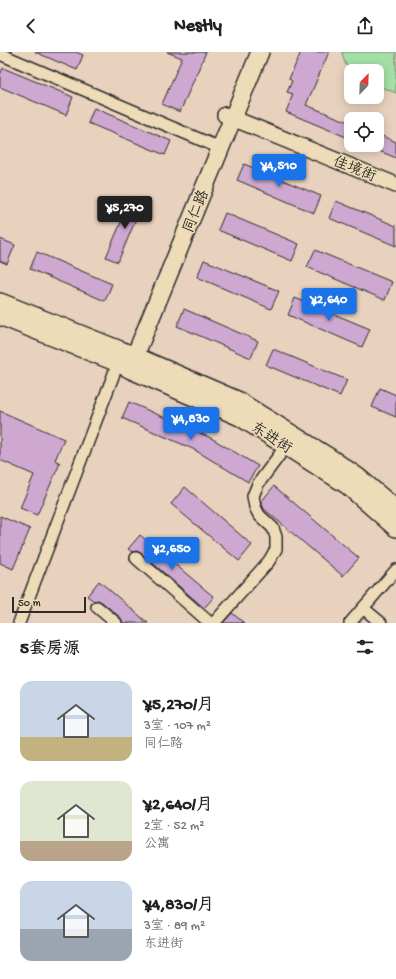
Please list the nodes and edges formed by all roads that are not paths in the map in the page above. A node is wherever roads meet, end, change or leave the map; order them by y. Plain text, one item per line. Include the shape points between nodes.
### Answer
1 (251, 52) edge
2 (260, 52) edge
3 (0, 54) edge
4 (229, 117) junction
5 (213, 145) junction
6 (396, 185) edge
7 (0, 302) edge
8 (0, 316) edge
9 (127, 362) junction
10 (286, 446) junction
11 (396, 509) edge
12 (396, 528) edge
13 (136, 558) dead end
14 (396, 570) edge
15 (97, 607) dead end
16 (364, 608) junction
17 (20, 623) edge
18 (116, 623) edge
19 (210, 623) edge
20 (214, 623) edge
21 (350, 623) edge
22 (381, 623) edge

1 - 4 main road, 同仁路
2 - 4 main road, 同仁路
3 - 5 street
4 - 5 main road, 同仁路
4 - 6 street, 佳境街
4 - 9 main road, 同仁路
5 - 9 main road, 同仁路
7 - 9 main road, 东进街
8 - 9 main road, 东进街
9 - 10 main road, 东进街 via 240,417
9 - 11 main road, 东进街 via 237,400 329,457
9 - 17 street
10 - 12 main road, 东进街 via 347,485
10 - 20 street via 258,484 253,496 257,511 273,528 276,549 269,561
13 - 19 street
14 - 16 street
15 - 18 street
16 - 21 street
16 - 22 street

